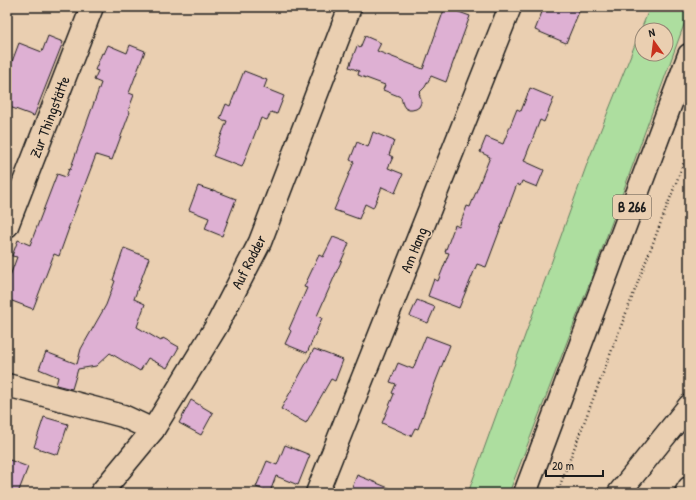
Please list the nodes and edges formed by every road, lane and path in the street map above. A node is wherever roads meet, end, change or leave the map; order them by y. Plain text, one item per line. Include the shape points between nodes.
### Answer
1 (92, 7) edge
2 (350, 7) edge
3 (510, 7) edge
4 (689, 55) edge
5 (689, 149) edge
6 (7, 226) edge
7 (7, 385) edge
8 (689, 406) edge
9 (153, 430) junction
10 (689, 488) edge
11 (101, 493) edge
12 (316, 493) edge
13 (526, 493) edge
14 (557, 493) edge
15 (619, 493) edge
16 (686, 493) edge

1 - 6 street, Zur Thingstätte
2 - 9 street, Auf Rodder via 260,242 216,326
3 - 12 street, Am Hang
4 - 13 street, B 266
5 - 14 path
7 - 9 street via 123,416
8 - 15 street
9 - 11 street, Auf Rodder
10 - 16 street

